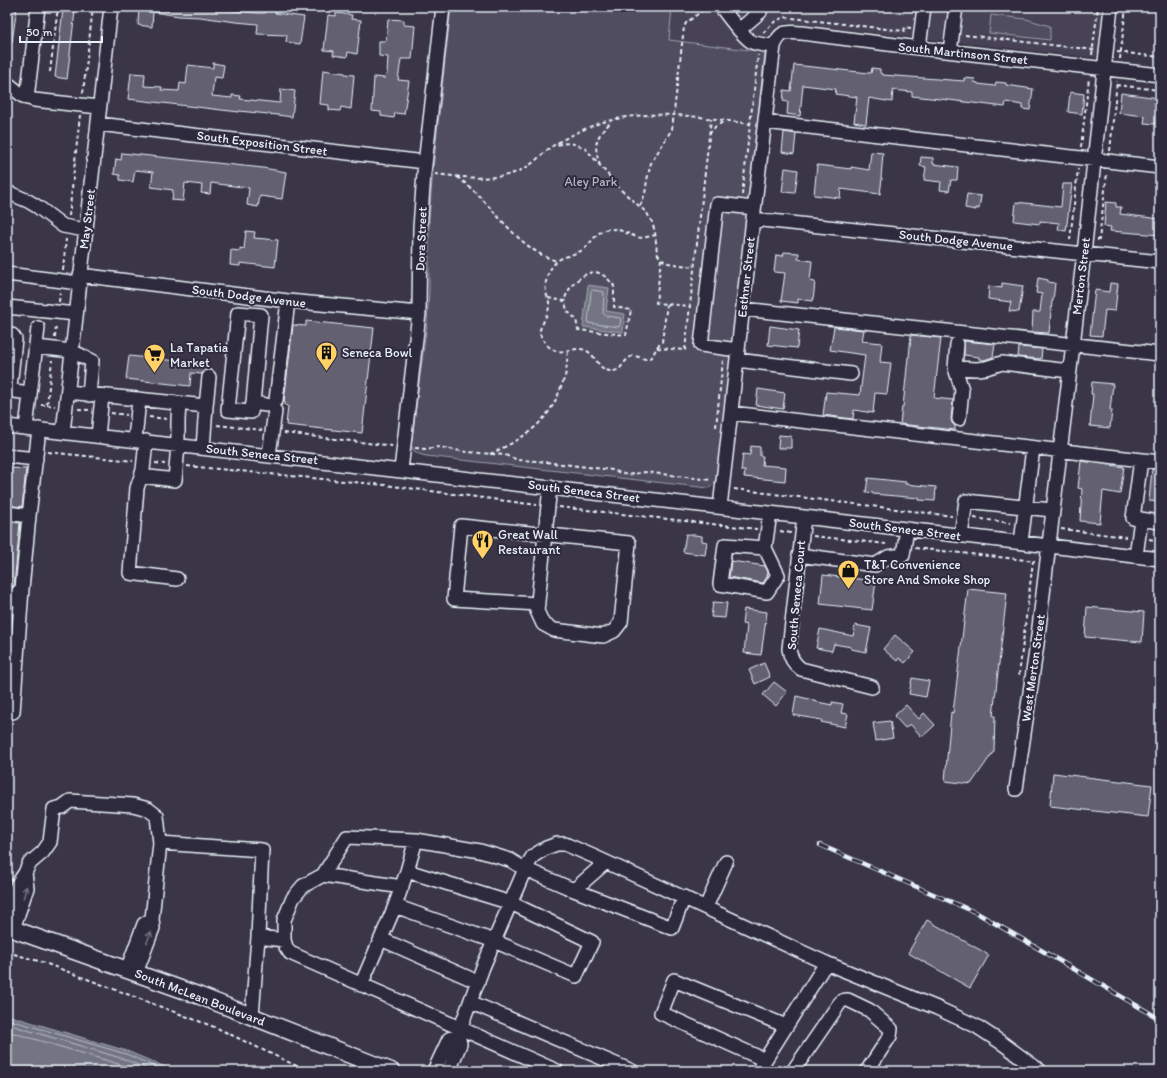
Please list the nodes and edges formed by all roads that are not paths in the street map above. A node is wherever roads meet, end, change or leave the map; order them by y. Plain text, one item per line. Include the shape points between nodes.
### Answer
1 (38, 7) edge
2 (111, 7) edge
3 (441, 7) edge
4 (720, 7) edge
5 (757, 7) edge
6 (924, 7) edge
7 (956, 7) edge
8 (1111, 7) edge
9 (739, 30) junction
10 (774, 46) junction
11 (919, 48) junction
12 (950, 52) junction
13 (1104, 68) junction
14 (1160, 75) edge
15 (7, 83) edge
16 (27, 98) junction
17 (100, 107) junction
18 (98, 124) junction
19 (764, 124) junction
20 (1094, 159) junction
21 (1160, 167) edge
22 (425, 168) junction
23 (7, 192) edge
24 (749, 211) junction
25 (85, 230) junction
26 (1084, 253) junction
27 (1160, 262) edge
28 (7, 274) edge
29 (80, 279) junction
30 (263, 298) junction
31 (288, 301) junction
32 (7, 307) edge
33 (743, 309) junction
34 (419, 313) junction
35 (76, 314) junction
36 (261, 315) junction
37 (38, 328) dead end
38 (7, 334) edge
39 (957, 344) dead end
40 (1073, 344) junction
41 (36, 347) junction
42 (72, 351) junction
43 (1160, 354) edge
44 (738, 355) junction
45 (955, 368) junction
46 (1069, 371) junction
47 (851, 374) dead end
48 (209, 377) dead end
49 (68, 392) junction
50 (30, 393) junction
51 (95, 395) junction
52 (139, 399) junction
53 (252, 403) junction
54 (179, 404) junction
55 (272, 405) junction
56 (206, 406) junction
57 (731, 413) junction
58 (959, 419) dead end
59 (7, 426) edge
60 (33, 428) junction
61 (62, 432) junction
62 (98, 436) junction
63 (140, 441) junction
64 (178, 445) junction
65 (203, 448) junction
66 (1033, 448) junction
67 (1060, 450) junction
68 (36, 455) junction
69 (269, 455) junction
70 (7, 456) edge
71 (1141, 460) junction
72 (1160, 462) edge
73 (401, 470) junction
74 (141, 476) junction
75 (550, 487) junction
76 (720, 507) junction
77 (1026, 507) junction
78 (1052, 510) junction
79 (7, 513) edge
80 (770, 513) junction
81 (29, 516) junction
82 (804, 517) junction
83 (1141, 519) junction
84 (1160, 522) edge
85 (907, 529) junction
86 (545, 534) junction
87 (961, 535) junction
88 (1021, 542) junction
89 (1048, 546) junction
90 (765, 548) junction
91 (799, 555) junction
92 (1136, 556) junction
93 (1160, 559) edge
94 (778, 576) junction
95 (797, 578) junction
96 (177, 579) dead end
97 (22, 589) junction
98 (7, 602) edge
99 (538, 604) junction
100 (872, 687) dead end
101 (7, 712) edge
102 (1016, 790) dead end
103 (416, 840) junction
104 (160, 843) junction
105 (606, 862) junction
106 (726, 862) dead end
107 (525, 869) junction
108 (407, 871) junction
109 (25, 873) junction
110 (323, 875) junction
111 (402, 887) junction
112 (574, 890) junction
113 (684, 897) junction
114 (511, 903) junction
115 (395, 906) junction
116 (706, 907) junction
117 (7, 914) edge
118 (10, 928) edge
119 (258, 937) junction
120 (381, 939) junction
121 (284, 940) junction
122 (494, 941) junction
123 (826, 963) junction
124 (131, 972) junction
125 (478, 982) junction
126 (361, 985) junction
127 (470, 1002) junction
128 (252, 1016) junction
129 (786, 1026) junction
130 (459, 1032) junction
131 (761, 1066) edge
132 (391, 1071) edge
133 (434, 1071) edge
134 (449, 1071) edge
135 (557, 1071) edge
136 (632, 1071) edge
137 (793, 1071) edge
138 (867, 1071) edge
139 (1040, 1071) edge

1 - 16 street
2 - 17 street, May Street
3 - 22 street, Dora Street
4 - 9 street
5 - 9 street via 760,12
6 - 11 street
7 - 12 street
8 - 13 street, Merton Street
9 - 10 street via 752,42
10 - 11 street, South Martinson Street via 785,32
10 - 19 street, Esthner Street
11 - 12 street, South Martinson Street
12 - 13 street, South Martinson Street
13 - 14 street, South Martinson Street
13 - 20 street, Merton Street
15 - 16 street
16 - 17 street
17 - 18 street, May Street
18 - 22 street, South Exposition Street
18 - 25 street, May Street
19 - 20 street
19 - 24 street, Esthner Street
20 - 21 street
20 - 26 street, Merton Street
22 - 34 street, Dora Street via 420,228
23 - 25 street via 38,207 63,226
24 - 26 street, South Dodge Avenue
24 - 33 street, Esthner Street
24 - 44 street, South Dodge Avenue via 717,204 701,345 725,348
25 - 29 street, May Street
26 - 27 street, South Dodge Avenue
26 - 40 street, Merton Street
28 - 29 street, South Dodge Avenue
29 - 30 street, South Dodge Avenue
29 - 35 street, May Street
30 - 31 street, South Dodge Avenue
30 - 36 street
31 - 34 street, South Dodge Avenue
31 - 55 street
32 - 35 street
33 - 40 street
33 - 44 street, Esthner Street
34 - 73 street, Dora Street
35 - 42 street, May Street
36 - 53 street
36 - 53 street via 238,313 228,410 251,412
37 - 41 street
38 - 50 street via 15,339 10,387 14,391
39 - 45 street
40 - 43 street
40 - 46 street, Merton Street
41 - 42 street
41 - 50 street
42 - 49 street, May Street
42 - 51 street via 92,361
44 - 47 street
44 - 57 street, Esthner Street
45 - 46 street via 977,369 1002,363
45 - 58 street via 962,390
46 - 67 street, Merton Street
48 - 56 street
49 - 51 street
49 - 61 street, May Street
50 - 60 street
51 - 52 street
51 - 62 street via 100,412
52 - 54 street
52 - 63 street via 137,416
53 - 55 street
54 - 56 street
54 - 64 street
55 - 69 street
56 - 65 street
57 - 66 street
57 - 76 street, Esthner Street
59 - 60 street, South Seneca Street
60 - 61 street, South Seneca Street
60 - 68 street
61 - 62 street, South Seneca Street
62 - 63 street, South Seneca Street
63 - 64 street, South Seneca Street
63 - 74 street via 144,462
64 - 65 street, South Seneca Street
64 - 74 street via 175,480
65 - 69 street, South Seneca Street
66 - 67 street
66 - 77 street
67 - 71 street
67 - 78 street, Merton Street
68 - 70 street
68 - 81 street
69 - 73 street, South Seneca Street
71 - 72 street
71 - 83 street via 1133,518
73 - 75 street, South Seneca Street
74 - 96 street via 137,488 130,573
75 - 76 street, South Seneca Street
75 - 86 street
76 - 80 street, South Seneca Street
77 - 78 street
77 - 87 street via 966,501
77 - 88 street
78 - 89 street, Merton Street
79 - 81 street
80 - 82 street, South Seneca Street
80 - 90 street
81 - 97 street
82 - 85 street, South Seneca Street
82 - 91 street, South Seneca Court
83 - 84 street
83 - 92 street
85 - 87 street, South Seneca Street
85 - 91 street via 903,555 888,557 874,565
86 - 99 street
86 - 99 street via 461,526 454,599
86 - 99 street via 629,543 621,622 614,631 603,636 554,630 543,624 537,611
87 - 88 street, South Seneca Street
88 - 89 street, South Seneca Street
89 - 92 street, South Seneca Street
89 - 102 street, West Merton Street
90 - 94 street
90 - 94 street via 725,545 720,584 767,592
91 - 95 street, South Seneca Court
92 - 93 street, South Seneca Street
94 - 95 street
95 - 100 street, South Seneca Court via 789,649 793,661 801,669
97 - 98 street
97 - 101 street via 13,712
103 - 107 street via 480,851 510,860
103 - 108 street
103 - 110 street via 347,837
104 - 109 street via 157,816 148,809 133,805 70,801 54,809 50,842 29,864
104 - 119 street via 262,850
104 - 124 street via 153,928
105 - 107 street via 565,844 556,844 533,856
105 - 112 street
105 - 113 street
106 - 116 street
107 - 112 street
107 - 114 street
108 - 111 street
108 - 114 street
109 - 117 street via 17,885
118 -> 109 street via 27,888
110 - 111 street
110 - 121 street via 303,886 293,898 284,920
111 - 115 street
112 - 113 street via 672,928
113 - 116 street
114 - 122 street
114 - 122 street via 592,942 576,976
115 - 120 street
115 - 122 street
116 - 123 street
118 - 124 main road, South McLean Boulevard
119 - 121 street
119 - 128 street
120 - 125 street
120 - 126 street
121 - 126 street via 290,953
122 - 125 street
123 - 129 street
123 - 139 street via 976,1026
124 - 128 main road, South McLean Boulevard
125 - 127 street
126 - 130 street
127 - 130 street
127 - 136 street
128 - 132 main road, South McLean Boulevard
129 - 131 street
129 - 131 street via 674,980 660,1013
130 - 133 street via 449,1039
130 - 134 street via 460,1044
130 - 135 street
137 - 138 street via 841,1001 848,1000 869,1010 891,1029 890,1036

